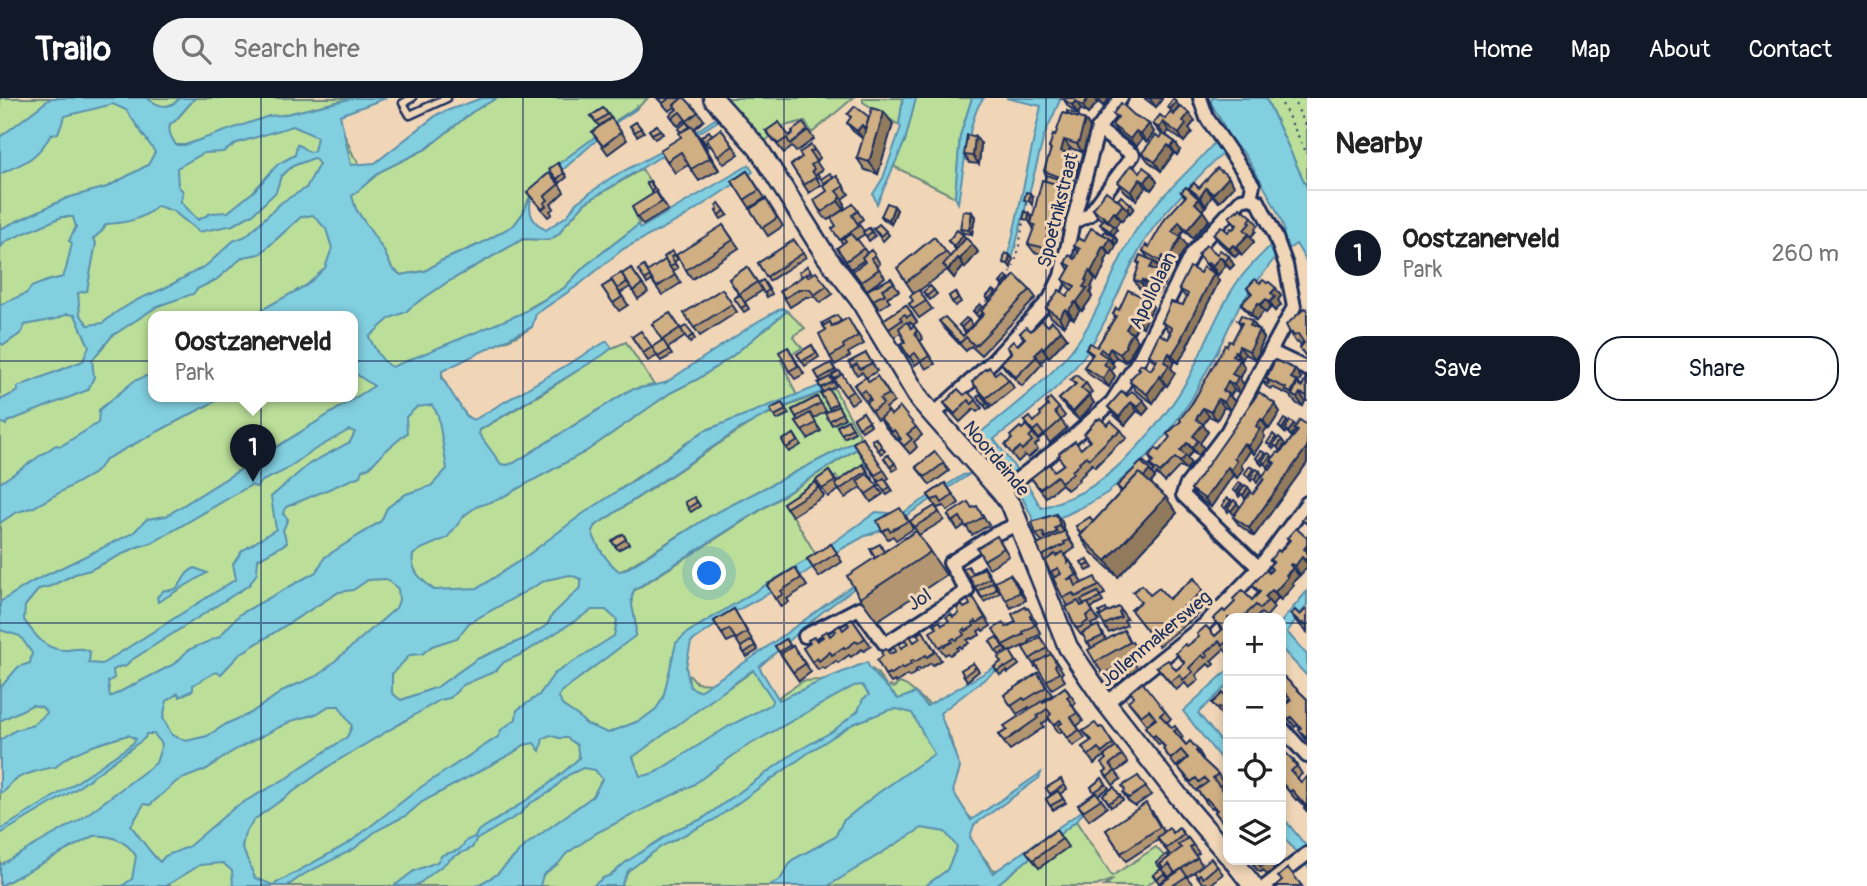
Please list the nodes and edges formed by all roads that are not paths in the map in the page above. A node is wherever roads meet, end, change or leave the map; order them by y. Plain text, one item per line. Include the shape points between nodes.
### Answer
1 (412, 98) edge
2 (447, 98) edge
3 (713, 98) edge
4 (1121, 98) edge
5 (1200, 98) edge
6 (1098, 129) junction
7 (1250, 198) junction
8 (1073, 222) junction
9 (1271, 352) junction
10 (1307, 369) edge
11 (933, 415) junction
12 (1007, 488) junction
13 (1307, 503) edge
14 (1020, 523) junction
15 (1259, 568) junction
16 (805, 636) dead end
17 (1106, 704) junction
18 (1286, 733) edge
19 (1307, 757) edge
20 (1223, 849) edge
21 (1303, 857) edge
22 (1237, 865) edge
23 (1253, 886) edge
24 (1266, 886) edge

1 - 2 lane via 403,103 410,115
3 - 11 street, Noordeinde via 758,148
4 - 6 street, Spoetnikstraat
5 - 7 street via 1207,118 1253,185
6 - 8 street, Spoetnikstraat
6 - 8 street via 1133,155 1088,215
7 - 9 street via 1258,201 1275,235 1294,307
7 - 12 street, Apollolaan via 1241,201 1192,253 1140,358 1112,402
8 - 11 street, Spoetnikstraat via 1062,276 1050,299 993,361
9 - 10 street
9 - 15 street via 1227,432 1183,495
11 - 12 street, Noordeinde
12 - 14 street, Noordeinde
13 - 15 street, Jollenmakersweg
14 - 16 street, Jol via 950,563 967,592 885,644 859,608
14 - 17 street, Noordeinde via 1068,647
15 - 17 street, Jollenmakersweg via 1205,624
17 - 20 street, Noordeinde
18 - 19 street
21 - 24 street
22 - 23 street

